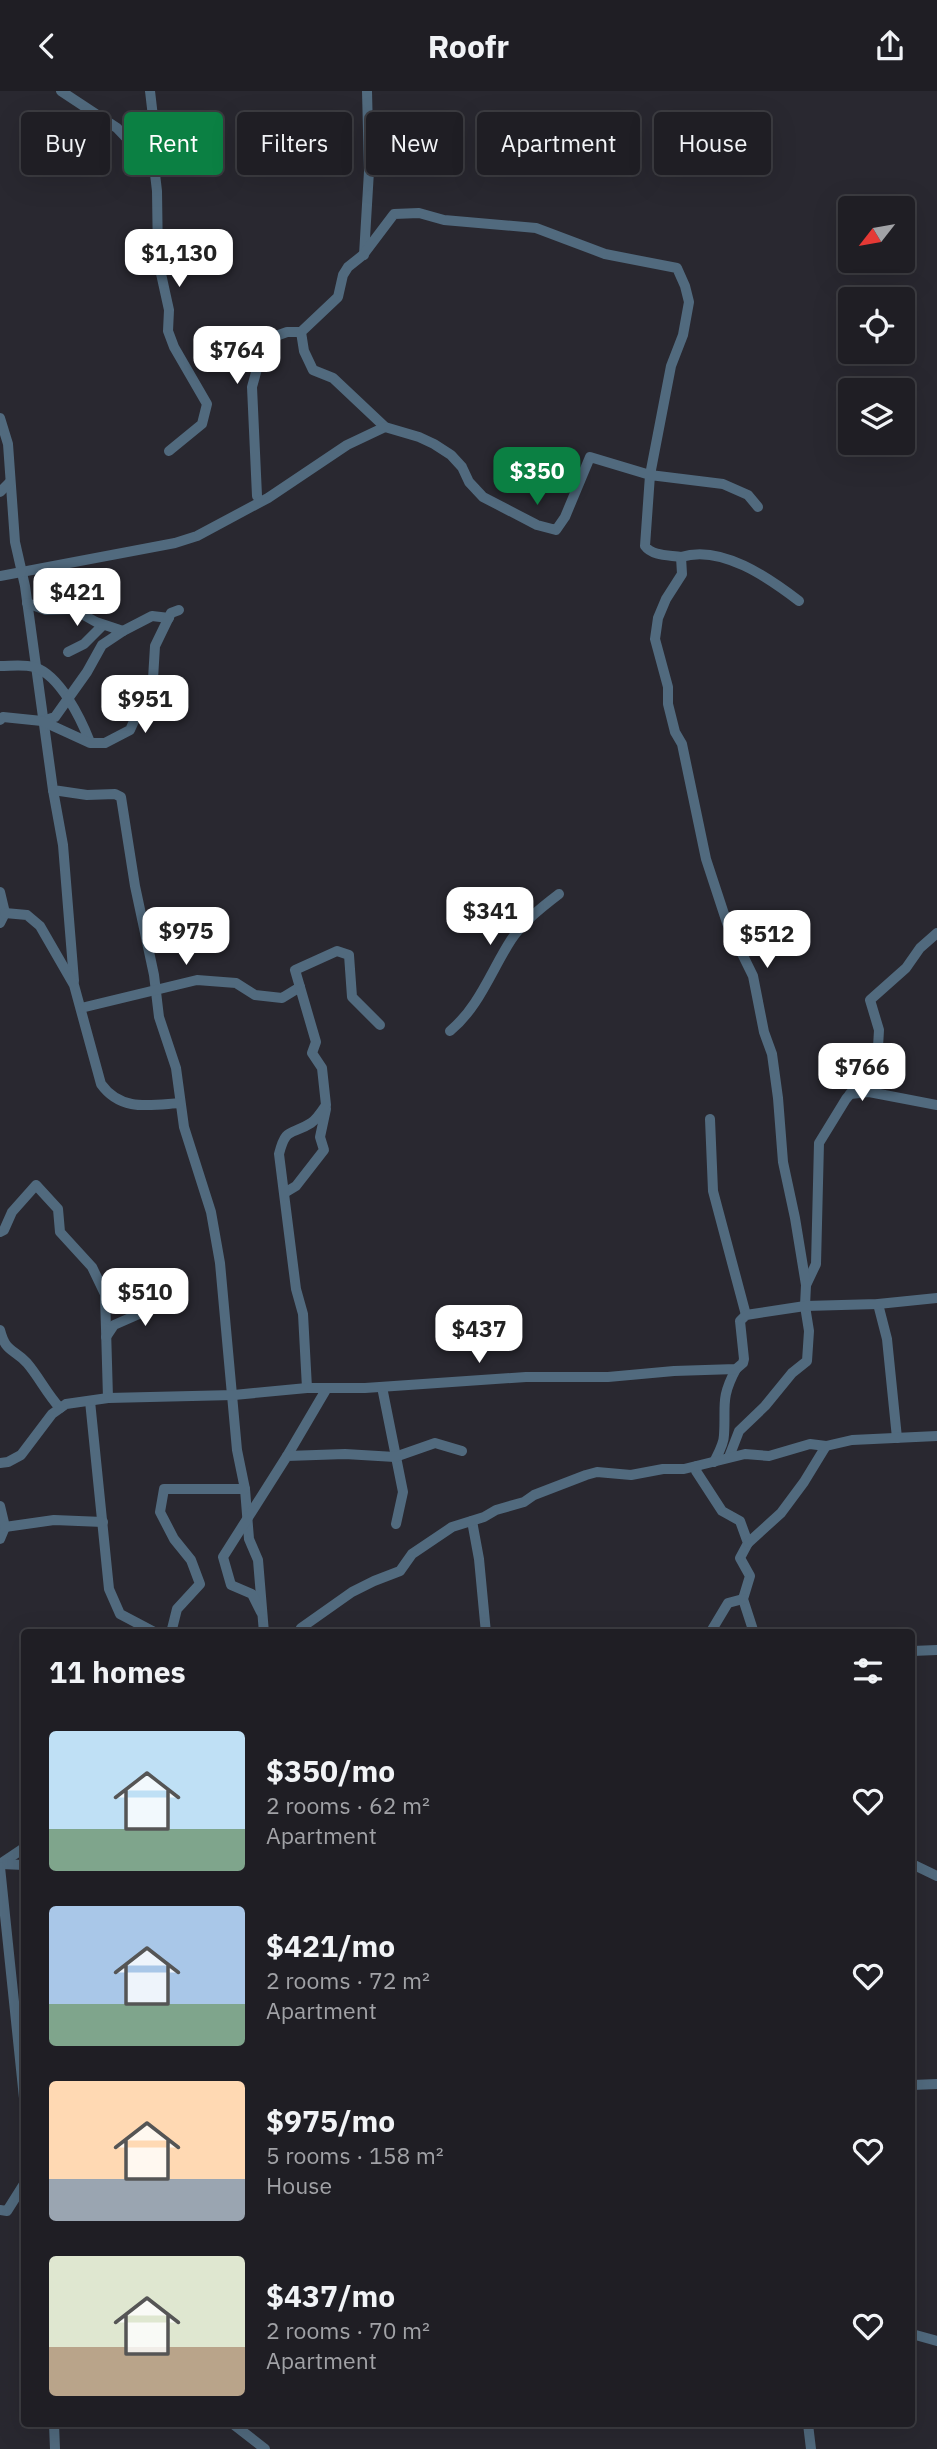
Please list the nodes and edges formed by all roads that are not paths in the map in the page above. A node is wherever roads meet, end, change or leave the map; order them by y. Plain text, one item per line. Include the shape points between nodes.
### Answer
1 (61, 91) edge
2 (150, 91) edge
3 (367, 91) edge
4 (152, 112) edge
5 (124, 135) edge
6 (156, 175) edge
7 (363, 255) junction
8 (301, 332) junction
9 (0, 418) edge
10 (385, 427) junction
11 (169, 451) dead end
12 (650, 475) junction
13 (10, 482) junction
14 (0, 492) edge
15 (257, 496) dead end
16 (758, 507) dead end
17 (681, 557) junction
18 (22, 573) junction
19 (0, 576) edge
20 (799, 601) dead end
21 (27, 603) junction
22 (179, 610) dead end
23 (169, 618) junction
24 (103, 625) junction
25 (123, 631) junction
26 (68, 652) dead end
27 (0, 666) edge
28 (36, 668) junction
29 (67, 700) junction
30 (0, 720) edge
31 (42, 721) junction
32 (90, 743) junction
33 (54, 790) junction
34 (0, 892) edge
35 (559, 894) dead end
36 (5, 913) junction
37 (0, 923) edge
38 (937, 933) edge
39 (74, 985) junction
40 (300, 987) junction
41 (156, 989) junction
42 (81, 1008) junction
43 (380, 1025) dead end
44 (450, 1031) dead end
45 (850, 1094) junction
46 (180, 1103) junction
47 (326, 1105) junction
48 (937, 1105) edge
49 (710, 1119) dead end
50 (286, 1192) junction
51 (0, 1232) edge
52 (806, 1286) junction
53 (168, 1296) dead end
54 (937, 1297) edge
55 (878, 1304) junction
56 (805, 1306) junction
57 (746, 1315) junction
58 (0, 1330) edge
59 (106, 1337) junction
60 (2, 1345) edge
61 (736, 1369) junction
62 (382, 1387) junction
63 (307, 1388) junction
64 (327, 1388) junction
65 (234, 1395) junction
66 (108, 1398) junction
67 (90, 1401) junction
68 (60, 1408) junction
69 (937, 1436) edge
70 (897, 1438) junction
71 (826, 1446) junction
72 (462, 1451) dead end
73 (286, 1456) junction
74 (395, 1457) junction
75 (729, 1457) junction
76 (714, 1462) junction
77 (0, 1463) edge
78 (697, 1466) junction
79 (245, 1489) junction
80 (0, 1506) edge
81 (247, 1516) junction
82 (472, 1521) junction
83 (103, 1522) junction
84 (397, 1524) dead end
85 (5, 1527) junction
86 (0, 1539) edge
87 (748, 1543) junction
88 (743, 1599) junction
89 (263, 1616) junction
90 (148, 1629) edge
91 (173, 1629) edge
92 (264, 1629) edge
93 (300, 1629) edge
94 (486, 1629) edge
95 (712, 1629) edge
96 (753, 1629) edge
97 (937, 1650) edge
98 (915, 1651) edge
99 (21, 1850) edge
100 (0, 1865) edge
101 (21, 1865) edge
102 (915, 1865) edge
103 (937, 1876) edge
104 (21, 2053) edge
105 (937, 2084) edge
106 (915, 2085) edge
107 (21, 2189) edge
108 (0, 2210) edge
109 (915, 2335) edge
110 (937, 2341) edge
111 (54, 2427) edge
112 (234, 2427) edge
113 (808, 2427) edge
114 (55, 2449) edge
115 (265, 2449) edge
116 (811, 2449) edge

1 - 5 street
2 - 4 street
3 - 7 street via 369,171
6 - 11 street via 158,260 169,310 168,331 207,404 202,424
7 - 8 street via 343,275 338,297
7 - 12 street via 394,214 419,213 444,220 536,228 605,254 677,268 689,302
8 - 10 street via 313,370 333,378
8 - 15 street via 265,340 252,387
9 - 13 street via 8,444
10 - 12 street via 434,444 451,455 483,497 556,530 590,457
10 - 18 street via 197,536
12 - 16 street via 723,484 748,495
12 - 17 street via 645,546 654,553
13 - 14 street
13 - 18 street
17 - 20 street via 732,559
17 - 52 street via 682,574 658,618 655,639 706,859 727,923 753,976 772,1054 783,1162
18 - 19 street
18 - 21 street
21 - 24 street via 46,610 72,609
21 - 28 street
22 - 23 street
23 - 25 street via 152,616
23 - 32 street via 155,646 153,679 130,730 105,743
24 - 25 street
24 - 26 street
25 - 29 street via 102,645
27 - 28 street
28 - 29 street via 54,680
28 - 31 street
29 - 31 street via 55,717
29 - 32 street
30 - 31 street
31 - 32 street
31 - 33 street
33 - 39 street
33 - 41 street via 121,797
34 - 36 street
35 - 44 street via 512,938 464,1019
36 - 37 street
36 - 39 street via 27,915 40,926
38 - 45 street via 870,1000 879,1030 881,1062 874,1077
39 - 42 street
40 - 41 street via 282,998 255,995 236,983 197,980
40 - 43 street via 295,970 337,951 349,955 352,997
40 - 47 street via 316,1042 312,1052 322,1068
41 - 42 street
41 - 46 street
42 - 46 street via 97,1073 107,1092 140,1106
45 - 48 street via 869,1092
45 - 52 street via 818,1146 816,1264
46 - 65 street via 211,1212
47 - 50 street via 320,1137 324,1150
47 - 50 street via 313,1122 283,1139 279,1162
49 - 57 street via 713,1191
50 - 63 street via 303,1314
51 - 59 street via 36,1185 58,1209 60,1232 92,1267 105,1294
52 - 56 street
53 - 59 street via 146,1303 139,1314 114,1325
54 - 55 street
55 - 56 street
55 - 70 street via 887,1339
56 - 57 street
56 - 75 street via 807,1361 739,1431
57 - 61 street via 740,1321 743,1363
58 - 60 street
59 - 66 street
60 - 68 street via 27,1363
61 - 62 street
61 - 76 street via 726,1388 724,1438
62 - 64 street
62 - 74 street
63 - 64 street
63 - 65 street
64 - 73 street
65 - 66 street
65 - 79 street
66 - 67 street
67 - 68 street
67 - 83 street
68 - 77 street via 21,1455
69 - 70 street
70 - 71 street
71 - 75 street via 810,1444 769,1456
71 - 87 street via 781,1513
72 - 74 street via 435,1443
73 - 74 street
73 - 81 street
74 - 84 street via 402,1492
75 - 76 street
76 - 78 street
78 - 82 street via 631,1475 597,1472
78 - 87 street via 722,1511 740,1521
79 - 81 street
79 - 91 street via 164,1489 160,1512 191,1560 200,1584 177,1609
80 - 85 street
81 - 89 street via 249,1539 258,1560
81 - 89 street via 223,1557 231,1585 252,1594
82 - 93 street via 452,1527 412,1554 400,1571 352,1592
82 - 94 street
83 - 85 street via 54,1520
83 - 90 street via 109,1589 120,1614
85 - 86 street
87 - 88 street via 740,1558 750,1576
88 - 95 street via 728,1603
88 - 96 street
89 - 92 street
97 - 98 street
99 - 100 street
100 - 101 street
100 - 104 street
102 - 103 street
105 - 106 street
107 - 108 street via 7,2211
109 - 110 street
111 - 114 street
112 - 115 street
113 - 116 street

